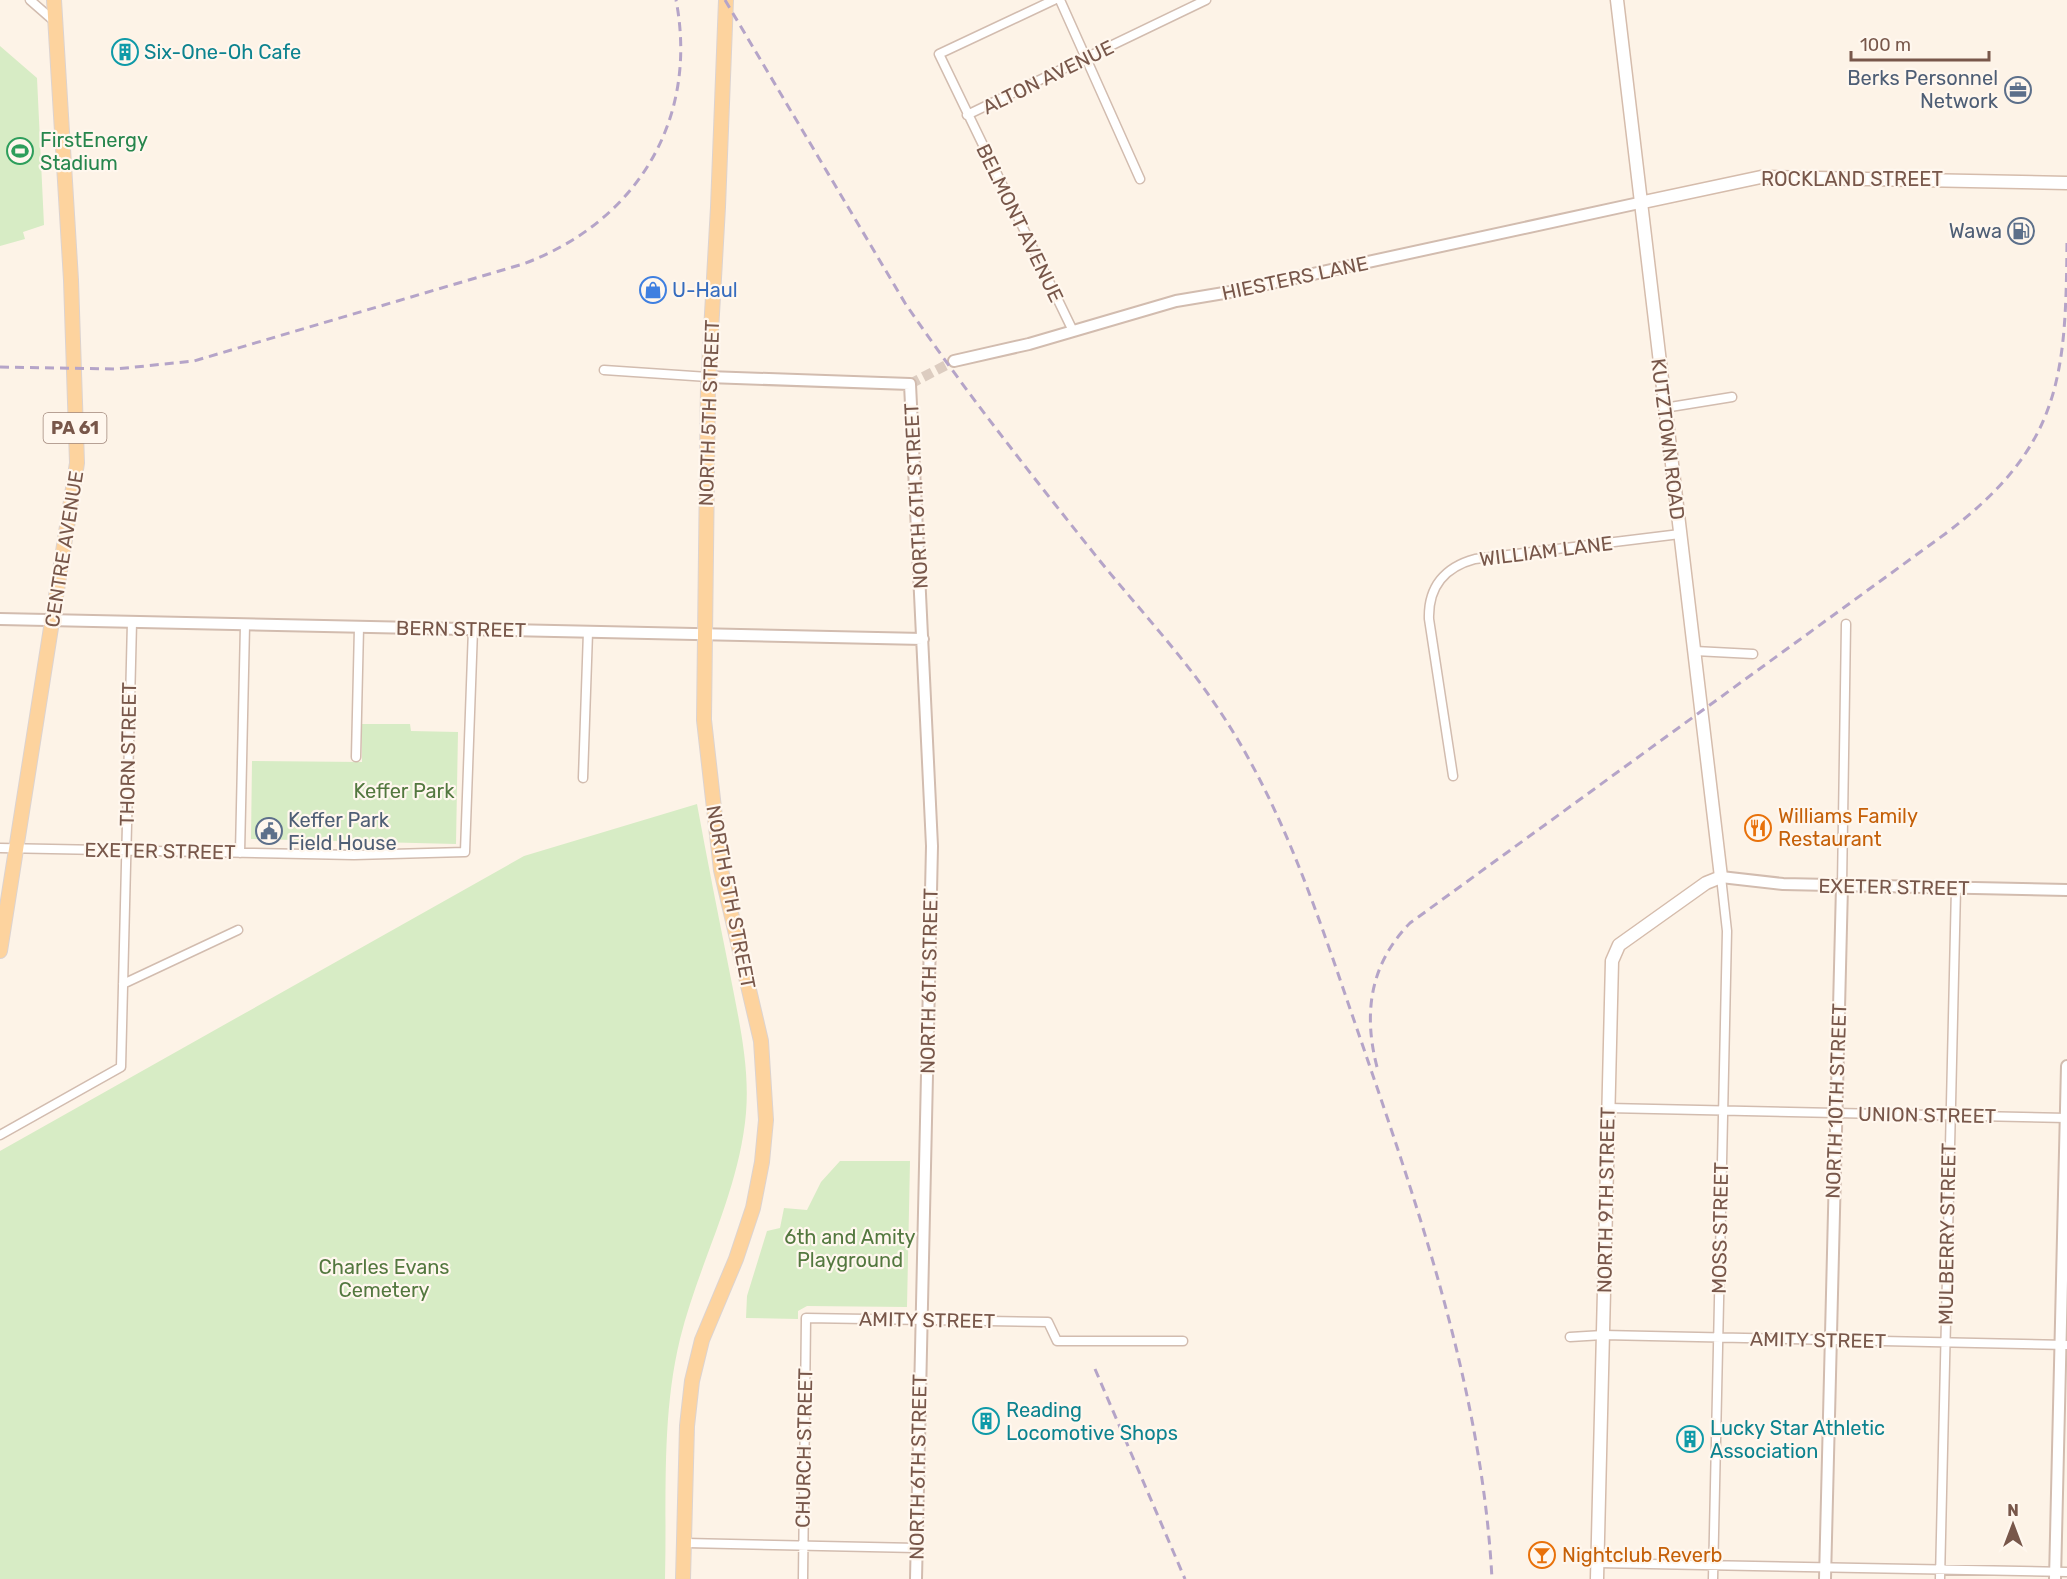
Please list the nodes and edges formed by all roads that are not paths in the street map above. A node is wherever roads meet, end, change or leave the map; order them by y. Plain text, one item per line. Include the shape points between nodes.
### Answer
1 (30, 0) edge
2 (54, 0) edge
3 (726, 0) edge
4 (1054, 0) edge
5 (1060, 0) edge
6 (1206, 0) edge
7 (1617, 0) edge
8 (55, 23) junction
9 (1086, 59) junction
10 (967, 115) junction
11 (1140, 179) dead end
12 (2067, 183) edge
13 (1639, 203) junction
14 (1073, 331) junction
15 (954, 361) tunnel mouth
16 (604, 370) dead end
17 (708, 376) junction
18 (1732, 397) dead end
19 (1664, 408) junction
20 (1680, 534) junction
21 (0, 619) edge
22 (53, 620) junction
23 (132, 622) junction
24 (1846, 624) dead end
25 (245, 625) junction
26 (359, 627) junction
27 (473, 629) junction
28 (588, 632) junction
29 (704, 634) junction
30 (923, 639) junction
31 (1695, 651) junction
32 (1753, 654) dead end
33 (356, 757) dead end
34 (1453, 776) dead end
35 (583, 778) dead end
36 (0, 848) edge
37 (16, 848) junction
38 (126, 851) junction
39 (240, 853) junction
40 (1721, 878) junction
41 (1842, 886) junction
42 (1956, 888) junction
43 (2067, 890) edge
44 (238, 930) dead end
45 (0, 951) edge
46 (123, 984) junction
47 (2067, 1066) edge
48 (1608, 1108) junction
49 (1722, 1111) junction
50 (1836, 1113) junction
51 (1950, 1116) junction
52 (2066, 1118) edge
53 (0, 1135) edge
54 (806, 1318) joint
55 (921, 1320) junction
56 (1603, 1335) junction
57 (1570, 1337) dead end
58 (1719, 1337) junction
59 (1830, 1340) junction
60 (1183, 1341) dead end
61 (1944, 1342) junction
62 (2063, 1345) edge
63 (686, 1543) junction
64 (803, 1546) junction
65 (917, 1548) junction
66 (1598, 1563) junction
67 (1713, 1565) junction
68 (1825, 1567) junction
69 (2067, 1572) edge
70 (1940, 1574) edge
71 (2055, 1575) edge
72 (683, 1579) edge
73 (803, 1579) edge
74 (916, 1579) edge
75 (1598, 1579) edge
76 (1713, 1579) edge
77 (1825, 1579) edge

1 - 8 street
2 - 8 main road, CENTRE AVENUE / PA 61
3 - 17 main road, NORTH 5TH STREET
4 - 10 street, ALTON AVENUE via 939,54
5 - 9 street
6 - 9 street, ALTON AVENUE
7 - 13 main road, KUTZTOWN ROAD
8 - 22 main road, CENTRE AVENUE / PA 61 via 77,463
9 - 10 street, ALTON AVENUE
9 - 11 street
10 - 14 street, BELMONT AVENUE
12 - 13 main road, ROCKLAND STREET via 1761,177
13 - 14 street, HIESTERS LANE via 1176,301
13 - 19 main road, KUTZTOWN ROAD
14 - 15 street, HIESTERS LANE
16 - 17 street
17 - 29 main road, NORTH 5TH STREET
17 - 30 street, NORTH 6TH STREET via 910,384
18 - 19 street
19 - 20 main road, KUTZTOWN ROAD
20 - 31 main road, KUTZTOWN ROAD
20 - 34 street, WILLIAM LANE via 1475,559 1442,575 1430,601 1429,619
21 - 22 street, BERN STREET
22 - 23 street, BERN STREET
22 - 37 main road, CENTRE AVENUE / PA 61
23 - 25 street, BERN STREET
23 - 38 street, THORN STREET
24 - 41 street, NORTH 10TH STREET
25 - 26 street, BERN STREET
25 - 39 street
26 - 27 street, BERN STREET
26 - 33 street
27 - 28 street, BERN STREET
27 - 39 street, EXETER STREET via 465,852
28 - 29 street, BERN STREET
28 - 35 street
29 - 30 street, BERN STREET
29 - 63 main road, NORTH 5TH STREET via 704,720 714,825 731,918 761,1041 766,1120 753,1208 702,1340 692,1381 687,1426
30 - 55 street, NORTH 6TH STREET via 932,851
31 - 32 street
31 - 40 main road, KUTZTOWN ROAD
36 - 37 street, EXETER STREET
37 - 38 street, EXETER STREET
37 - 45 main road, CENTRE AVENUE / PA 61
38 - 39 street, EXETER STREET
38 - 46 street, THORN STREET
40 - 41 street, EXETER STREET
40 - 48 main road, NORTH 9TH STREET via 1706,883 1615,950 1611,969
40 - 49 street, MOSS STREET via 1727,931
41 - 42 street, EXETER STREET
41 - 50 street, NORTH 10TH STREET
42 - 43 street, EXETER STREET
42 - 51 street, MULBERRY STREET
44 - 46 street
46 - 53 street, THORN STREET via 122,1067
47 - 52 street
48 - 49 street, UNION STREET
48 - 56 main road, NORTH 9TH STREET
49 - 50 street, UNION STREET
49 - 58 street, MOSS STREET
50 - 51 street, UNION STREET
50 - 59 street, NORTH 10TH STREET
51 - 52 street, UNION STREET
51 - 61 street, MULBERRY STREET
52 - 62 street
54 - 55 street, AMITY STREET
54 - 64 street, CHURCH STREET
55 - 60 street, AMITY STREET via 1048,1322 1057,1341
55 - 65 street, NORTH 6TH STREET
56 - 57 street, AMITY STREET
56 - 58 street, AMITY STREET
56 - 66 main road, NORTH 9TH STREET
58 - 59 street, AMITY STREET
58 - 67 street, MOSS STREET
59 - 61 street, AMITY STREET
59 - 68 street, NORTH 10TH STREET
61 - 62 street, AMITY STREET
61 - 70 street, MULBERRY STREET
62 - 71 street
63 - 64 street
63 - 72 main road, NORTH 5TH STREET
64 - 65 street
64 - 73 street, CHURCH STREET
65 - 74 street, NORTH 6TH STREET
66 - 67 street
66 - 75 main road, NORTH 9TH STREET
67 - 68 street
67 - 76 street, MOSS STREET
68 - 70 street
68 - 77 street, NORTH 10TH STREET
69 - 71 street
70 - 71 street

